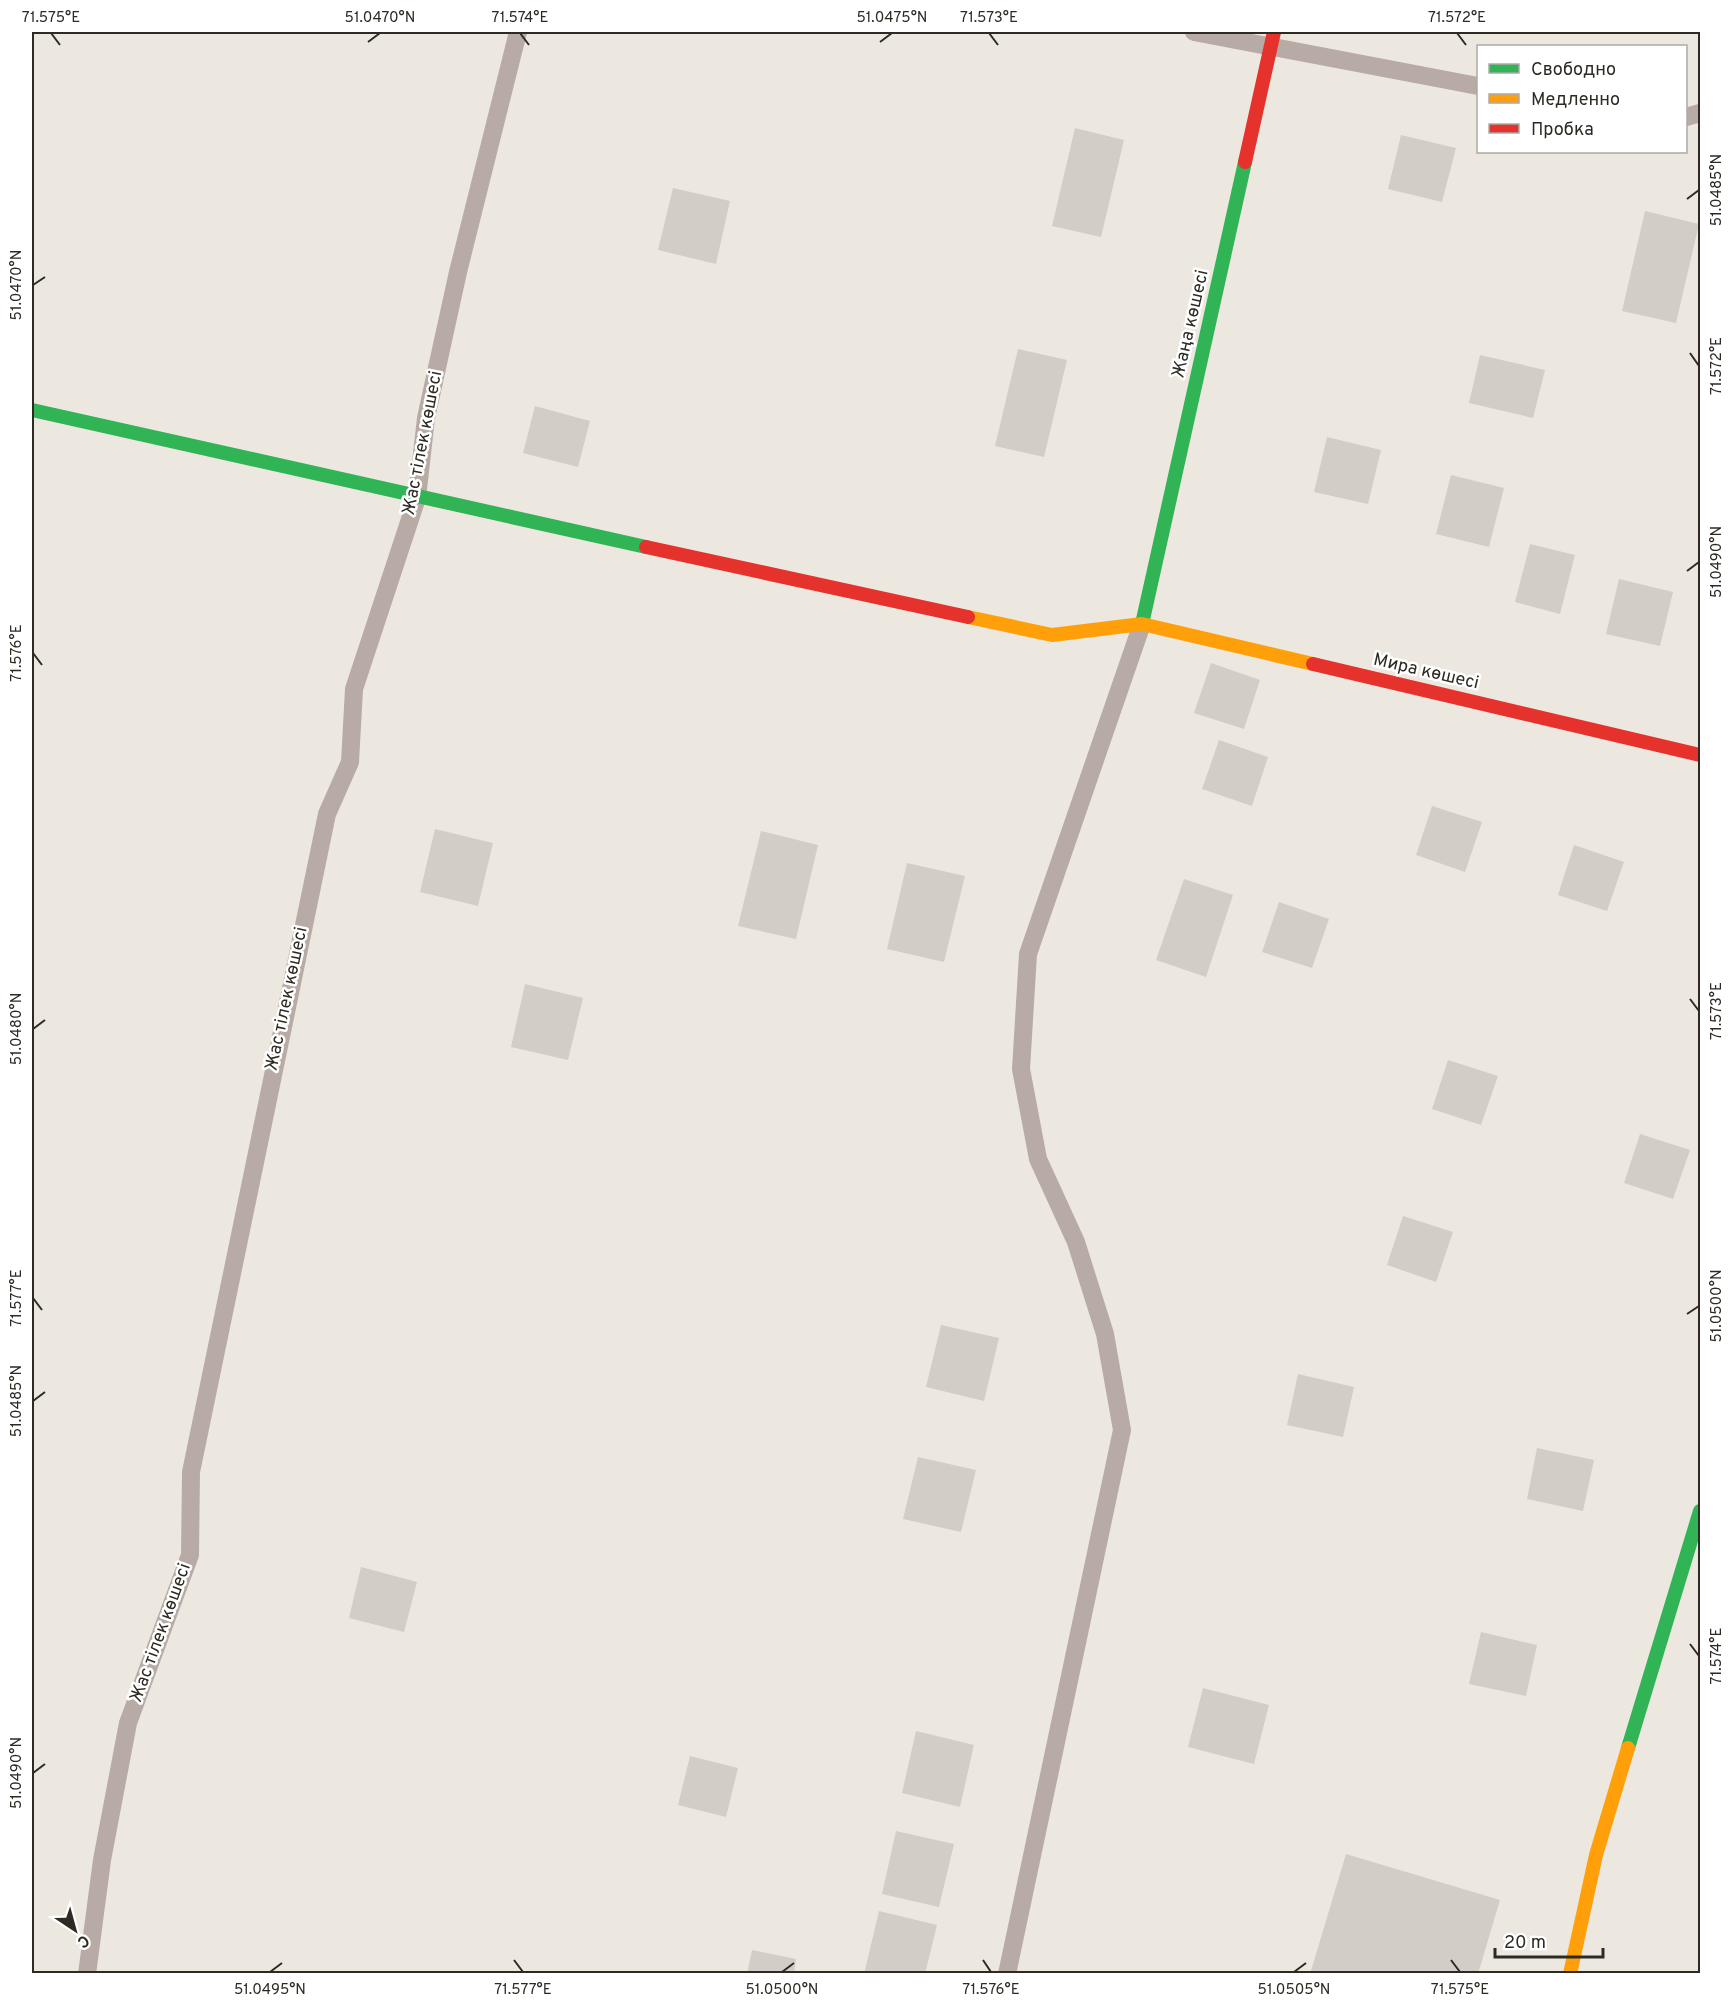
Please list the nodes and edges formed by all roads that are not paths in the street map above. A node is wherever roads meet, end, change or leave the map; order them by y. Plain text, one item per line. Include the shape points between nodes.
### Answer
1 (518, 32) edge
2 (1194, 32) edge
3 (1273, 38) edge
4 (1477, 86) edge
5 (32, 410) edge
6 (417, 498) junction
7 (1142, 624) junction
8 (1701, 755) edge
9 (1701, 1511) edge
10 (87, 1974) edge
11 (1007, 1974) edge
12 (1570, 1974) edge

1 - 6 lane, Жас тілек көшесі via 426,418
2 - 3 lane
3 - 4 lane
3 - 7 street, Жаңа көшесі
5 - 6 street
6 - 7 street via 1052,635
6 - 10 lane, Жас тілек көшесі via 354,688 350,762 327,814 191,1472 190,1555 128,1723 102,1860
7 - 8 street, Мира көшесі
7 - 11 lane via 1028,954 1021,1069 1038,1160 1076,1242 1105,1334 1122,1430
9 - 12 street via 1596,1855

